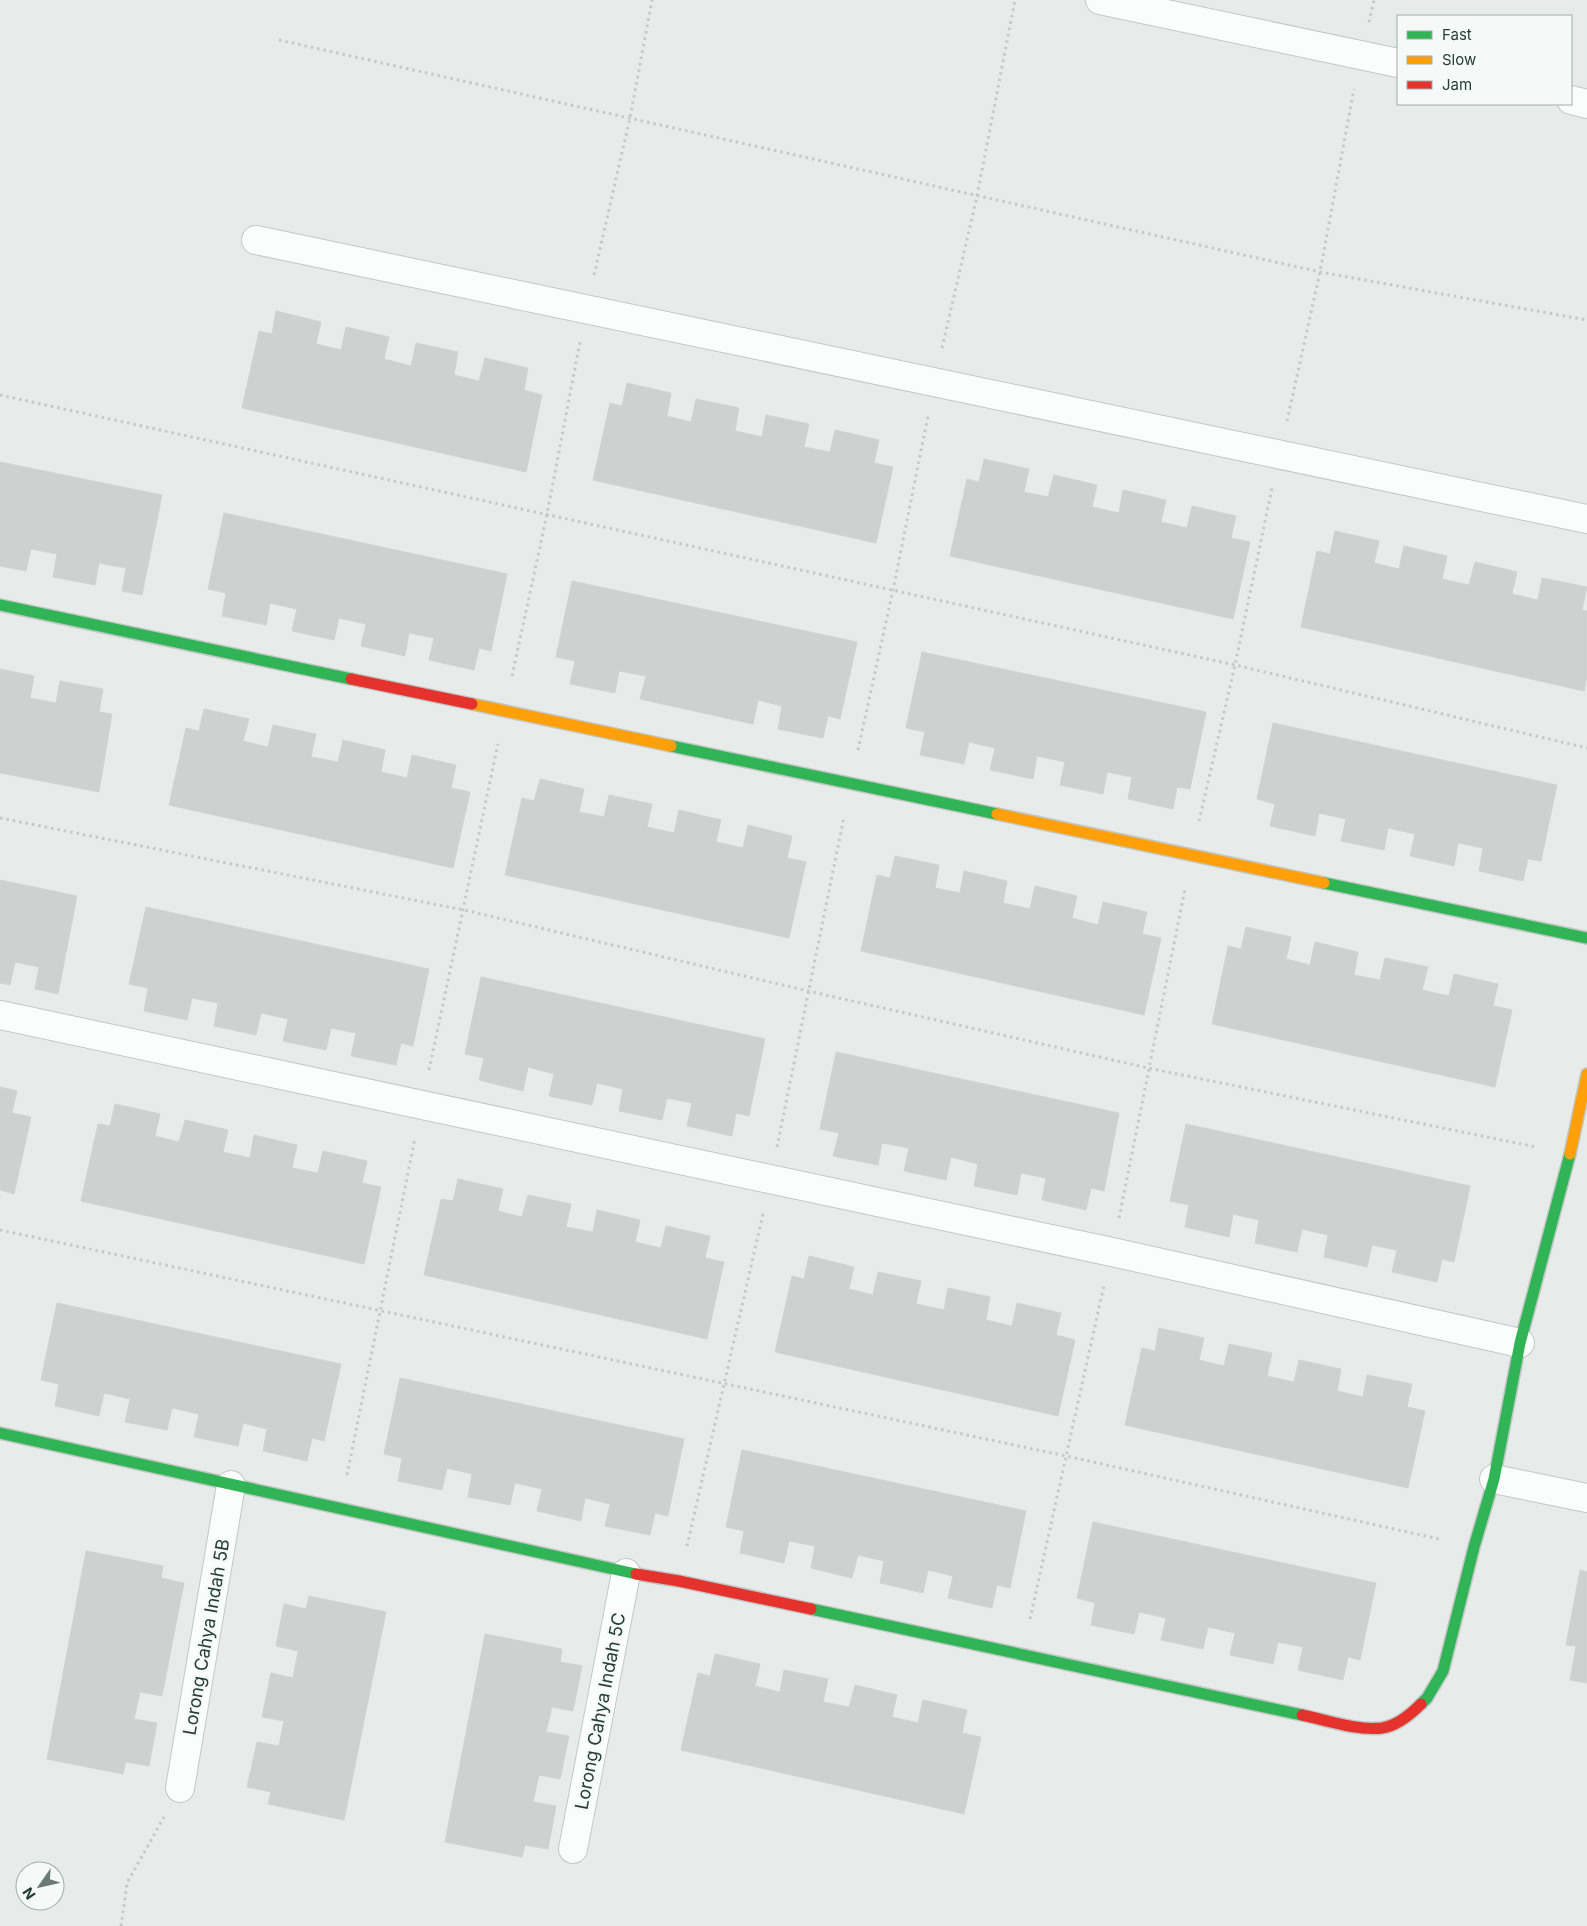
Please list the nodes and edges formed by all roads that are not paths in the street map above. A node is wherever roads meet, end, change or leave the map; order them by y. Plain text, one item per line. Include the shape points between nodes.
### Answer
1 (1100, 0) edge
2 (1397, 63) edge
3 (1572, 100) edge
4 (1587, 104) edge
5 (256, 240) dead end
6 (1587, 519) edge
7 (0, 604) edge
8 (1587, 938) edge
9 (0, 1015) edge
10 (1587, 1074) edge
11 (1582, 1120) edge
12 (1520, 1343) junction
13 (0, 1434) edge
14 (1494, 1479) junction
15 (231, 1485) junction
16 (1587, 1498) edge
17 (626, 1573) junction
18 (180, 1788) road end
19 (573, 1848) dead end

1 - 2 street
3 - 4 street
5 - 6 street
7 - 8 street
9 - 12 street via 1102,1250
10 - 11 street
11 - 12 street
12 - 14 street
13 - 15 street
14 - 16 street
14 - 17 street via 1443,1671 1427,1698 1409,1716 1383,1728 1352,1726 937,1635 679,1581
15 - 17 street
15 - 18 street, Lorong Cahya Indah 5B
17 - 19 street, Lorong Cahya Indah 5C

